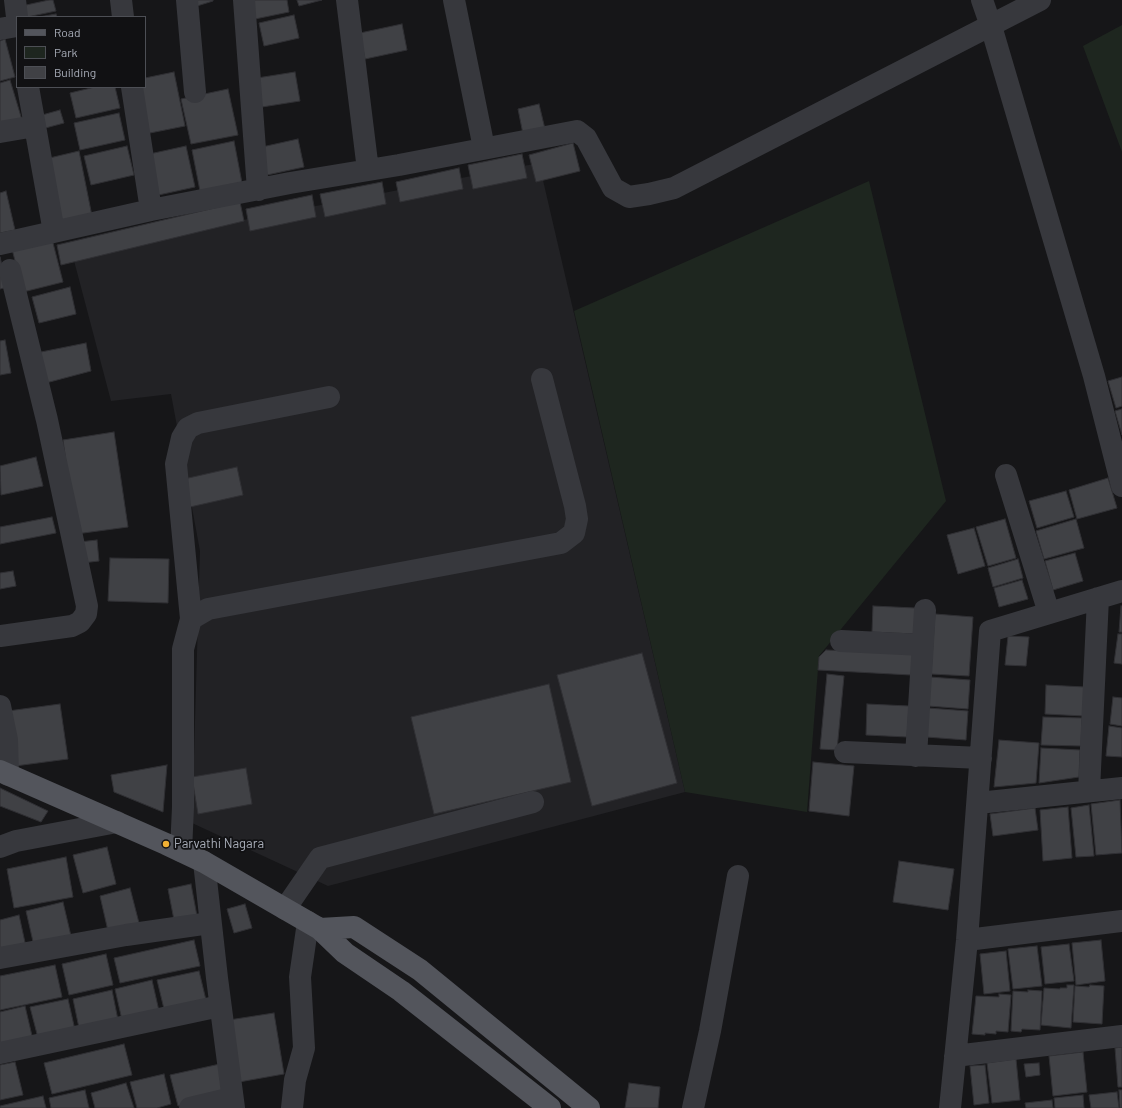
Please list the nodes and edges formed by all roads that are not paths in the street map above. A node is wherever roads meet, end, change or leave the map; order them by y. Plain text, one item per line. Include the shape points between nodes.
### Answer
1 (14, 0) edge
2 (121, 0) edge
3 (187, 0) edge
4 (244, 0) edge
5 (347, 0) edge
6 (454, 0) edge
7 (982, 0) edge
8 (1040, 0) edge
9 (17, 16) edge
10 (123, 16) edge
11 (16, 26) edge
12 (991, 26) junction
13 (0, 29) edge
14 (28, 88) edge
15 (132, 88) edge
16 (195, 92) dead end
17 (35, 126) junction
18 (0, 132) edge
19 (484, 148) junction
20 (368, 170) junction
21 (258, 190) junction
22 (151, 210) junction
23 (54, 232) junction
24 (0, 244) edge
25 (10, 270) dead end
26 (542, 379) dead end
27 (329, 397) dead end
28 (1006, 475) dead end
29 (1122, 486) edge
30 (1122, 591) edge
31 (1098, 598) junction
32 (925, 610) dead end
33 (1049, 613) junction
34 (191, 619) junction
35 (0, 636) edge
36 (841, 641) dead end
37 (923, 645) junction
38 (0, 706) edge
39 (845, 752) dead end
40 (916, 756) junction
41 (981, 758) junction
42 (4, 773) edge
43 (1122, 788) edge
44 (1089, 791) junction
45 (533, 802) dead end
46 (978, 803) junction
47 (117, 822) junction
48 (0, 847) edge
49 (181, 851) junction
50 (204, 862) junction
51 (738, 876) dead end
52 (285, 908) junction
53 (1122, 920) edge
54 (210, 923) junction
55 (314, 925) junction
56 (967, 940) junction
57 (0, 958) edge
58 (220, 1006) junction
59 (1122, 1036) edge
60 (0, 1053) edge
61 (955, 1056) junction
62 (233, 1103) edge
63 (190, 1108) edge
64 (292, 1108) edge
65 (550, 1108) edge
66 (589, 1108) edge
67 (693, 1108) edge
68 (950, 1108) edge

1 - 9 street
2 - 10 street
3 - 16 street
4 - 21 street
5 - 20 street
6 - 19 street
7 - 12 street
8 - 12 street
11 - 13 street
12 - 19 street via 674,188 629,197 613,188 586,138 577,131
12 - 29 street via 1094,376
14 - 17 street
15 - 22 street
17 - 18 street
17 - 23 street
19 - 20 street
20 - 21 street
21 - 22 street
22 - 23 street
23 - 24 street
25 - 35 street via 47,420 87,606 86,614 80,622 72,626
26 - 34 street via 577,519 574,533 561,543 208,609
27 - 34 street via 198,423 188,428 182,438 176,464
28 - 33 street
30 - 31 street
31 - 33 street
31 - 44 street
32 - 37 street
33 - 41 street via 990,631
34 - 49 street via 183,649
36 - 37 street
37 - 40 street
38 - 42 street via 7,740
39 - 40 street
40 - 41 street
41 - 46 street
42 - 47 main road
43 - 44 street
44 - 46 street
45 - 52 street via 320,858
46 - 56 street
47 - 48 street via 16,841
47 - 49 main road
49 - 50 main road
50 - 52 main road
50 - 54 street
51 - 67 street via 710,1031
52 - 55 main road
53 - 56 street
54 - 57 street
54 - 58 street
55 - 64 street via 300,977 304,1048 295,1080
55 - 65 main road via 345,953 401,991
55 - 66 main road via 354,927 420,970
56 - 61 street
58 - 60 street
58 - 62 street
59 - 61 street
61 - 68 street
62 - 63 street

